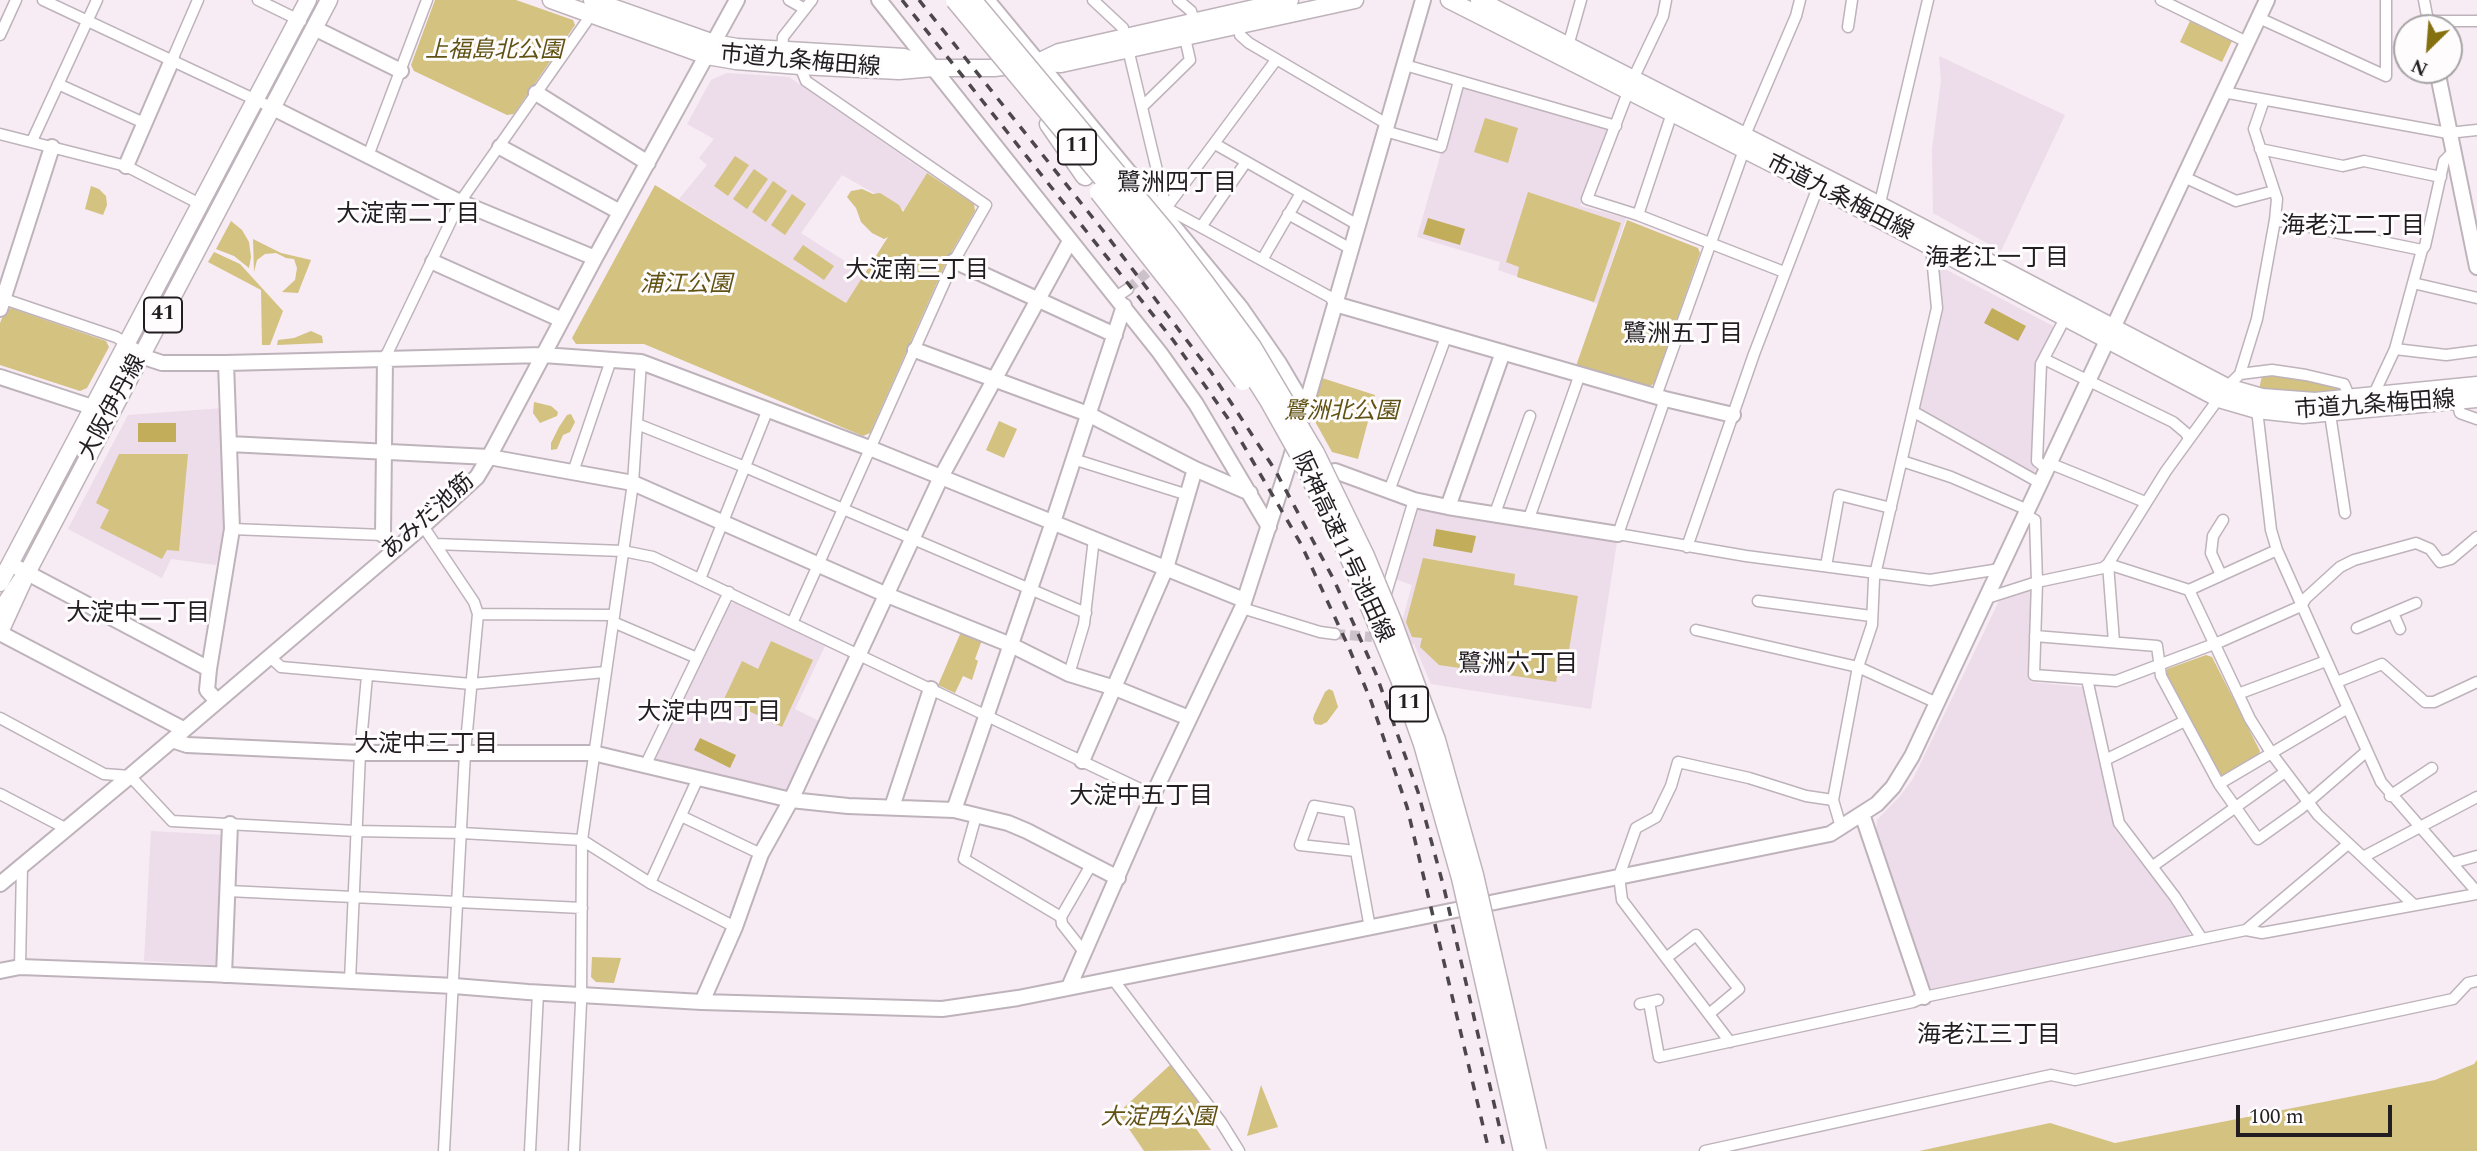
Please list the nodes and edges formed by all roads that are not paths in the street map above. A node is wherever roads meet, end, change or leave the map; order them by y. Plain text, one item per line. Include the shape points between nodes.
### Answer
1 (16, 0) edge
2 (43, 0) edge
3 (97, 0) edge
4 (198, 0) edge
5 (258, 0) edge
6 (308, 0) edge
7 (329, 0) edge
8 (427, 0) edge
9 (551, 0) edge
10 (737, 0) edge
11 (789, 0) edge
12 (813, 0) edge
13 (879, 0) edge
14 (955, 0) edge
15 (972, 0) edge
16 (987, 0) edge
17 (1093, 0) edge
18 (1178, 0) edge
19 (1290, 0) edge
20 (1355, 0) edge
21 (1423, 0) edge
22 (1449, 0) edge
23 (1479, 0) edge
24 (1581, 0) edge
25 (1666, 0) edge
26 (1800, 0) edge
27 (1852, 0) edge
28 (1928, 0) edge
29 (2161, 0) edge
30 (2267, 0) edge
31 (2386, 0) edge
32 (621, 5) edge
33 (1507, 6) edge
34 (591, 7) edge
35 (805, 9) junction
36 (2259, 18) junction
37 (87, 20) junction
38 (298, 20) junction
39 (1194, 21) junction
40 (1240, 24) junction
41 (1847, 27) dead end
42 (314, 28) junction
43 (0, 35) edge
44 (1185, 37) junction
45 (2247, 42) junction
46 (1127, 43) junction
47 (1568, 46) junction
48 (711, 49) junction
49 (782, 49) junction
50 (172, 60) junction
51 (1276, 60) junction
52 (1038, 63) junction
53 (1405, 65) junction
54 (800, 66) junction
55 (1008, 67) junction
56 (933, 68) junction
57 (401, 71) junction
58 (1459, 80) junction
59 (2439, 84) edge
60 (58, 85) junction
61 (1632, 85) junction
62 (2223, 92) junction
63 (536, 93) junction
64 (255, 100) junction
65 (2264, 100) junction
66 (1143, 106) junction
67 (273, 108) junction
68 (1079, 110) junction
69 (1672, 113) junction
70 (144, 123) junction
71 (1616, 126) junction
72 (1386, 128) junction
73 (2477, 130) edge
74 (2448, 133) junction
75 (0, 134) edge
76 (32, 141) junction
77 (1744, 143) junction
78 (1215, 144) junction
79 (52, 147) junction
80 (500, 147) junction
81 (2260, 149) junction
82 (2453, 152) junction
83 (368, 156) junction
84 (1246, 162) junction
85 (648, 163) junction
86 (126, 166) junction
87 (1086, 176) junction
88 (2183, 177) junction
89 (2441, 177) junction
90 (1818, 187) junction
91 (2274, 191) junction
92 (1301, 193) junction
93 (460, 202) junction
94 (200, 204) junction
95 (1165, 210) junction
96 (1877, 211) junction
97 (620, 212) junction
98 (1288, 214) junction
99 (1637, 215) junction
100 (2275, 220) junction
101 (1358, 225) junction
102 (1200, 227) junction
103 (1070, 240) junction
104 (1186, 240) junction
105 (1711, 243) junction
106 (1351, 249) junction
107 (1935, 249) junction
108 (2422, 250) junction
109 (595, 258) junction
110 (2476, 258) edge
111 (1262, 260) junction
112 (954, 261) junction
113 (433, 262) junction
114 (1148, 272) tunnel mouth
115 (1784, 272) junction
116 (2413, 283) junction
117 (1123, 297) junction
118 (2477, 298) edge
119 (1038, 300) junction
120 (1, 302) edge
121 (1335, 304) junction
122 (562, 320) junction
123 (2062, 324) dead end
124 (2110, 334) junction
125 (1115, 335) junction
126 (1446, 337) junction
127 (127, 343) junction
128 (2395, 349) junction
129 (915, 350) junction
130 (2477, 351) edge
131 (1503, 352) junction
132 (544, 355) junction
133 (141, 356) junction
134 (385, 358) junction
135 (2044, 359) junction
136 (611, 360) junction
137 (641, 362) junction
138 (226, 363) junction
139 (1580, 374) junction
140 (2240, 374) junction
141 (0, 377) edge
142 (994, 379) junction
143 (2088, 381) junction
144 (2477, 386) edge
145 (2223, 393) junction
146 (2373, 396) junction
147 (1661, 397) junction
148 (2350, 398) junction
149 (2477, 399) edge
150 (2457, 401) junction
151 (92, 407) junction
152 (1305, 407) junction
153 (768, 409) junction
154 (2256, 411) junction
155 (1914, 412) junction
156 (1088, 414) junction
157 (2330, 414) junction
158 (1733, 415) junction
159 (109, 416) junction
160 (1530, 416) dead end
161 (2477, 419) edge
162 (637, 424) junction
163 (2189, 439) junction
164 (229, 444) junction
165 (872, 449) junction
166 (384, 451) junction
167 (489, 457) junction
168 (1290, 457) junction
169 (1073, 459) junction
170 (1902, 461) junction
171 (745, 467) junction
172 (1195, 469) junction
173 (1335, 471) joint
174 (573, 472) junction
175 (2045, 472) junction
176 (941, 477) junction
177 (633, 483) junction
178 (1390, 491) junction
179 (1250, 493) junction
180 (1188, 495) junction
181 (1320, 498) junction
182 (1414, 499) junction
183 (2146, 502) junction
184 (1448, 507) junction
185 (1891, 508) junction
186 (844, 509) junction
187 (2026, 513) junction
188 (2345, 513) dead end
189 (1494, 516) junction
190 (2223, 520) dead end
191 (1528, 521) junction
192 (1053, 522) junction
193 (722, 523) junction
194 (423, 526) junction
195 (1269, 527) junction
196 (232, 529) junction
197 (1618, 534) junction
198 (383, 535) junction
199 (2477, 537) edge
200 (1094, 538) junction
201 (913, 539) junction
202 (435, 544) junction
203 (397, 547) junction
204 (1687, 547) junction
205 (2277, 550) junction
206 (623, 551) junction
207 (5, 560) edge
208 (2108, 564) junction
209 (818, 566) junction
210 (1826, 566) junction
211 (1166, 568) junction
212 (2000, 569) junction
213 (27, 573) junction
214 (1876, 574) junction
215 (2221, 575) junction
216 (700, 579) junction
217 (2037, 582) junction
218 (0, 583) edge
219 (2189, 590) junction
220 (1030, 591) junction
221 (729, 592) junction
222 (887, 596) junction
223 (1987, 598) junction
224 (1758, 601) dead end
225 (2416, 603) dead end
226 (1243, 604) junction
227 (2301, 606) junction
228 (0, 613) edge
229 (1086, 613) junction
230 (2393, 613) junction
231 (478, 614) junction
232 (1871, 616) junction
233 (613, 619) junction
234 (793, 621) junction
235 (2357, 628) dead end
236 (2400, 629) dead end
237 (1696, 630) dead end
238 (0, 632) edge
239 (1335, 634) tunnel mouth
240 (2035, 636) junction
241 (1371, 637) dead end
242 (2115, 642) junction
243 (2213, 642) junction
244 (1012, 645) junction
245 (860, 655) junction
246 (269, 656) junction
247 (697, 658) junction
248 (2326, 660) junction
249 (2160, 665) junction
250 (1858, 667) junction
251 (209, 669) junction
252 (605, 672) junction
253 (1069, 674) junction
254 (367, 676) junction
255 (2087, 679) junction
256 (2337, 682) junction
257 (2477, 682) edge
258 (471, 684) junction
259 (931, 688) junction
260 (1115, 688) junction
261 (2238, 694) junction
262 (216, 701) junction
263 (1937, 703) junction
264 (2348, 708) junction
265 (988, 715) junction
266 (0, 718) edge
267 (1189, 719) junction
268 (2185, 721) junction
269 (183, 729) junction
270 (172, 740) junction
271 (2367, 751) junction
272 (465, 753) junction
273 (593, 753) junction
274 (360, 754) junction
275 (2272, 754) junction
276 (2105, 760) junction
277 (1082, 761) junction
278 (645, 766) junction
279 (2432, 768) dead end
280 (2285, 772) junction
281 (130, 776) junction
282 (698, 778) junction
283 (2219, 784) junction
284 (0, 794) edge
285 (1153, 794) junction
286 (2390, 796) junction
287 (2477, 797) edge
288 (791, 800) junction
289 (1833, 800) junction
290 (2307, 802) junction
291 (892, 807) junction
292 (2235, 807) junction
293 (954, 810) junction
294 (1862, 814) junction
295 (681, 816) junction
296 (976, 816) junction
297 (230, 824) junction
298 (2420, 826) junction
299 (65, 828) junction
300 (1841, 828) junction
301 (356, 831) junction
302 (462, 833) junction
303 (582, 840) junction
304 (2348, 844) junction
305 (1356, 851) junction
306 (761, 853) junction
307 (2477, 856) edge
308 (2363, 857) junction
309 (2452, 863) junction
310 (1091, 864) junction
311 (22, 866) junction
312 (2152, 866) junction
313 (1619, 876) junction
314 (3, 877) edge
315 (1118, 878) junction
316 (650, 883) junction
317 (228, 891) junction
318 (2477, 893) edge
319 (352, 897) junction
320 (457, 903) junction
321 (2414, 905) junction
322 (582, 908) junction
323 (1061, 917) junction
324 (735, 927) junction
325 (1370, 928) junction
326 (2246, 930) junction
327 (2202, 939) junction
328 (1084, 952) junction
329 (1666, 958) junction
330 (20, 967) junction
331 (0, 971) edge
332 (224, 975) junction
333 (1112, 978) junction
334 (350, 981) junction
335 (2477, 981) edge
336 (454, 986) junction
337 (1069, 987) junction
338 (538, 993) junction
339 (582, 995) junction
340 (1924, 997) junction
341 (702, 1002) junction
342 (1649, 1002) dead end
343 (1709, 1014) junction
344 (1730, 1042) junction
345 (444, 1151) edge
346 (530, 1151) edge
347 (574, 1151) edge
348 (1239, 1151) edge
349 (1523, 1151) edge
350 (1537, 1151) edge
351 (1705, 1151) edge

1 - 43 street
2 - 37 street
3 - 37 street
4 - 50 street
5 - 38 street
6 - 38 main road, 大阪伊丹線 / 41
7 - 42 main road, 大阪伊丹線 / 41
8 - 57 street
9 - 34 main road, 市道九条梅田線
10 - 48 street, あみだ池筋
11 - 35 street
12 - 35 street
13 - 56 street
14 - 181 highway, 阪神高速11号池田線 / 11, bridge via 1197,296 1270,402
15 - 350 highway, 阪神高速11号池田線 / 11, bridge via 1204,282 1252,347 1315,453 1365,556 1436,740 1475,875
16 - 52 street
17 - 46 street via 1123,28
18 - 39 street via 1191,11
19 - 39 main road, 市道九条梅田線
20 - 40 main road, 市道九条梅田線
21 - 53 street
22 - 61 main road, 市道九条梅田線
23 - 33 main road, 市道九条梅田線
24 - 47 street
25 - 61 street
26 - 77 street
27 - 41 street
28 - 96 street
29 - 45 street
30 - 36 street
31 - 36 street via 2386,76
32 - 34 main road, 市道九条梅田線
32 - 48 main road, 市道九条梅田線
33 - 47 main road, 市道九条梅田線
34 - 48 main road, 市道九条梅田線
34 - 63 street
35 - 49 street via 783,37
36 - 45 street
37 - 50 street
37 - 60 street
38 - 42 street
38 - 64 main road, 大阪伊丹線 / 41
39 - 46 main road, 市道九条梅田線
40 - 44 main road, 市道九条梅田線
40 - 51 street via 1240,35
42 - 57 street
42 - 67 main road, 大阪伊丹線 / 41
44 - 46 main road, 市道九条梅田線
44 - 66 street via 1190,60
45 - 62 street
46 - 52 main road, 市道九条梅田線 via 1059,52
46 - 66 street
47 - 61 main road, 市道九条梅田線
48 - 49 main road, 市道九条梅田線
48 - 54 main road, 市道九条梅田線 via 736,61
48 - 85 street, あみだ池筋
49 - 56 main road, 市道九条梅田線 via 904,57
50 - 64 street
50 - 70 street
51 - 72 street
51 - 78 street
52 - 55 main road, 市道九条梅田線
52 - 68 street
53 - 58 street
53 - 72 street
54 - 56 main road, 市道九条梅田線 via 899,71
54 - 112 street via 806,81 986,205
55 - 56 main road, 市道九条梅田線
55 - 87 highway, 11
56 - 103 street
57 - 83 street
58 - 71 street
58 - 72 street via 1441,147
59 - 74 street
60 - 70 street
60 - 76 street
61 - 69 main road, 市道九条梅田線
61 - 71 street
61 - 77 main road, 市道九条梅田線
62 - 65 street
62 - 88 street
63 - 80 street
63 - 85 street
64 - 67 street
64 - 94 main road, 大阪伊丹線 / 41
65 - 74 street
65 - 81 street via 2254,129
66 - 95 street
67 - 83 street
67 - 133 main road, 大阪伊丹線 / 41
68 - 87 highway via 1070,132
68 - 95 street
69 - 77 main road, 市道九条梅田線
69 - 99 street
70 - 86 street
71 - 99 street via 1587,199
72 - 101 street
73 - 74 street
74 - 82 street
75 - 76 street
76 - 79 street
77 - 90 main road, 市道九条梅田線
77 - 96 main road, 市道九条梅田線
77 - 105 street
78 - 84 street
78 - 95 street
79 - 86 street
79 - 120 street
80 - 93 street
80 - 97 street
81 - 89 street via 2343,166 2364,161
81 - 91 street
82 - 89 street via 2444,161
82 - 110 street
83 - 93 street
84 - 92 street
84 - 102 street
85 - 97 street, あみだ池筋
86 - 94 street
87 - 181 highway, 11, bridge via 1228,359
88 - 91 street via 2236,201
88 - 124 street
89 - 108 street
90 - 96 main road, 市道九条梅田線
90 - 115 street
91 - 100 street
92 - 98 street
92 - 101 street
93 - 109 street
93 - 113 street
94 - 127 main road, 大阪伊丹線 / 41
95 - 102 street
95 - 104 street
96 - 107 main road, 市道九条梅田線
96 - 124 main road, 市道九条梅田線
97 - 109 street, あみだ池筋
98 - 106 street
98 - 111 street
99 - 105 street
100 - 108 street
100 - 140 street via 2257,319
101 - 106 street
102 - 111 street
103 - 117 street
103 - 119 street
104 - 114 street
104 - 152 street via 1247,316
105 - 115 street
105 - 147 street
106 - 121 street
107 - 124 main road, 市道九条梅田線
107 - 155 street via 1937,308
108 - 116 street
109 - 122 street, あみだ池筋
111 - 121 street
112 - 119 street
112 - 129 street
113 - 122 street
113 - 134 street
115 - 158 street
116 - 118 street
116 - 128 street
117 - 125 street
117 - 179 street
119 - 125 street
119 - 142 street
120 - 127 street
121 - 126 street
121 - 152 street
122 - 132 street, あみだ池筋
123 - 135 street
124 - 143 street
124 - 145 main road, 市道九条梅田線
125 - 156 street
126 - 131 street
126 - 178 street
127 - 133 street
127 - 151 main road, 大阪伊丹線 / 41
128 - 130 street via 2446,355
128 - 146 street
129 - 142 street
129 - 165 street
131 - 139 street
131 - 184 street
132 - 134 street
132 - 136 street
132 - 167 street, あみだ池筋
133 - 138 street via 162,363
133 - 159 main road, 大阪伊丹線 / 41
134 - 138 street
134 - 166 street
135 - 143 street
135 - 175 street via 2037,461
136 - 137 street
136 - 174 street
137 - 153 street
137 - 162 street
138 - 164 street
139 - 147 street
139 - 191 street
140 - 145 street
140 - 148 street via 2285,371 2327,379 2344,384
141 - 151 street
142 - 156 street
142 - 176 street
143 - 163 street via 2173,422
143 - 175 street
144 - 146 main road, 市道九条梅田線
145 - 148 main road, 市道九条梅田線 via 2286,400
145 - 154 main road, 市道九条梅田線
145 - 163 street
146 - 148 main road, 市道九条梅田線
147 - 158 street
147 - 197 street
149 - 150 main road, 市道九条梅田線
150 - 157 main road, 市道九条梅田線
150 - 161 street via 2460,413
151 - 159 street
151 - 207 main road, 大阪伊丹線 / 41
152 - 168 street
153 - 165 street
153 - 171 street
154 - 157 main road, 市道九条梅田線
154 - 205 street
155 - 170 street
155 - 175 street
156 - 169 street
156 - 172 street
157 - 188 street
158 - 204 street
159 - 213 main road, 大阪伊丹線 / 41
160 - 189 street
162 - 171 street
162 - 177 street
163 - 183 street
164 - 166 street
164 - 196 street
165 - 176 street
165 - 186 street
166 - 167 street
166 - 198 street
167 - 174 street
167 - 194 street, あみだ池筋 via 477,477
168 - 173 street
168 - 195 street
169 - 180 street
169 - 192 street
170 - 185 street
170 - 187 street via 1951,477
171 - 186 street
171 - 193 street
172 - 179 street
172 - 180 street
173 - 178 street
174 - 177 street
175 - 183 street
175 - 187 street
176 - 192 street
176 - 201 street
177 - 193 street
177 - 206 street
178 - 182 street
179 - 195 street
180 - 211 street
181 - 349 highway, 阪神高速11号池田線 / 11, bridge via 1379,627 1423,744 1461,878
182 - 184 street
182 - 241 street
183 - 208 street
184 - 189 street
185 - 210 street via 1839,495
185 - 214 street
186 - 201 street
186 - 209 street
187 - 212 street
187 - 217 street via 2035,520
189 - 191 street
190 - 215 street via 2213,536 2211,553
191 - 197 street
192 - 200 street
192 - 220 street
193 - 209 street
193 - 216 street
194 - 202 street
194 - 203 street, あみだ池筋
195 - 226 street
196 - 198 street
196 - 251 street
197 - 204 street
198 - 203 street
199 - 227 street via 2441,562 2430,549 2416,543 2354,560 2340,567
200 - 211 street
200 - 229 street
201 - 220 street
201 - 222 street
202 - 206 street
202 - 231 street
203 - 246 street, あみだ池筋
204 - 210 street
205 - 215 street
205 - 227 street
206 - 216 street via 653,557
206 - 233 street
207 - 213 street
207 - 218 main road, 大阪伊丹線 / 41
208 - 217 street
208 - 219 street
208 - 242 street
209 - 222 street
209 - 234 street
210 - 214 street
211 - 226 street
211 - 260 street
212 - 214 street via 1930,580
212 - 223 street
213 - 228 highway
213 - 238 main road, 大阪伊丹線 / 41
213 - 251 street
214 - 232 street
215 - 219 street
216 - 221 street
217 - 223 street
217 - 240 street
219 - 243 street
220 - 229 street
220 - 244 street
221 - 234 street
221 - 247 street
222 - 244 street
222 - 245 street
223 - 263 street
224 - 232 street
225 - 230 street
226 - 239 street
226 - 267 street
227 - 243 street
227 - 248 street
229 - 253 street
230 - 235 street
230 - 236 street
231 - 233 street
231 - 258 street
232 - 250 street
233 - 247 street
233 - 252 street
234 - 245 street
237 - 250 street
238 - 269 street
240 - 242 street
240 - 255 street via 2034,675
242 - 249 street via 2157,646
243 - 249 street
243 - 261 street
244 - 253 street
244 - 265 street
245 - 259 street
245 - 288 street
246 - 254 street via 281,667
246 - 262 street, あみだ池筋
247 - 278 street
248 - 256 street
248 - 261 street
249 - 255 street via 2116,681
249 - 268 street via 2161,676
250 - 263 street
250 - 289 street
251 - 262 street via 207,690
252 - 258 street
252 - 273 street
253 - 260 street
254 - 258 street
254 - 274 street
255 - 276 street
256 - 257 street via 2382,664 2425,702 2434,702
256 - 264 street
258 - 272 street
259 - 265 street
259 - 291 street
260 - 267 street
260 - 277 street
261 - 275 street
262 - 269 street, あみだ池筋
263 - 294 street via 1904,771 1877,804
264 - 271 street
264 - 275 street
265 - 277 street
265 - 293 street
266 - 281 street via 104,774
267 - 285 street
268 - 276 street
268 - 283 street
269 - 270 street, あみだ池筋
270 - 274 street via 187,746
270 - 281 street, あみだ池筋
271 - 286 street
271 - 290 street
272 - 273 street
272 - 274 street
272 - 302 street
273 - 278 street
273 - 303 street
274 - 301 street
275 - 280 street
275 - 283 street
276 - 312 street via 2119,823
277 - 285 street
278 - 282 street
279 - 286 street
280 - 290 street
280 - 292 street
281 - 297 street via 172,821
281 - 299 street, あみだ池筋
282 - 288 street
282 - 295 street
283 - 292 street
284 - 299 street
285 - 315 street
286 - 298 street
287 - 298 street
288 - 291 street
288 - 306 street
289 - 300 street
289 - 313 street via 1678,762 1656,817 1636,828
290 - 292 street via 2258,839
290 - 304 street
291 - 293 street
292 - 312 street
293 - 296 street
294 - 300 street
294 - 340 street
295 - 306 street
295 - 316 street
296 - 310 street via 1027,831
296 - 323 street via 964,859
297 - 301 street
297 - 317 street
298 - 308 street
298 - 309 street
299 - 311 street, あみだ池筋
300 - 313 street via 1815,838
301 - 302 street
301 - 319 street
302 - 303 street
302 - 320 street
303 - 316 street
303 - 322 street
304 - 308 street
304 - 326 street
305 - 305 street via 1349,812 1314,806 1300,845
305 - 325 street
306 - 324 street
307 - 309 street
308 - 321 street
309 - 318 street
310 - 315 street
310 - 323 street
311 - 314 street, あみだ池筋
311 - 330 street
312 - 327 street
313 - 325 street
313 - 329 street via 1622,900
315 - 328 street
316 - 324 street
317 - 319 street
317 - 332 street
318 - 321 street
319 - 320 street
319 - 334 street
320 - 322 street
320 - 336 street
321 - 326 street via 2262,933
322 - 339 street
323 - 328 street
324 - 341 street
325 - 333 street
326 - 327 street
327 - 340 street
328 - 337 street
329 - 343 street
329 - 343 street via 1696,935 1739,989
330 - 331 street
330 - 332 street
332 - 334 street
333 - 337 street
333 - 348 street
334 - 336 street
335 - 351 street via 2468,983 2454,999 2075,1080 2051,1075
336 - 338 street
336 - 345 street
337 - 341 street via 942,1009
338 - 339 street
338 - 346 street
339 - 341 street
339 - 347 street
340 - 344 street
342 - 344 street via 1660,1057
343 - 344 street

